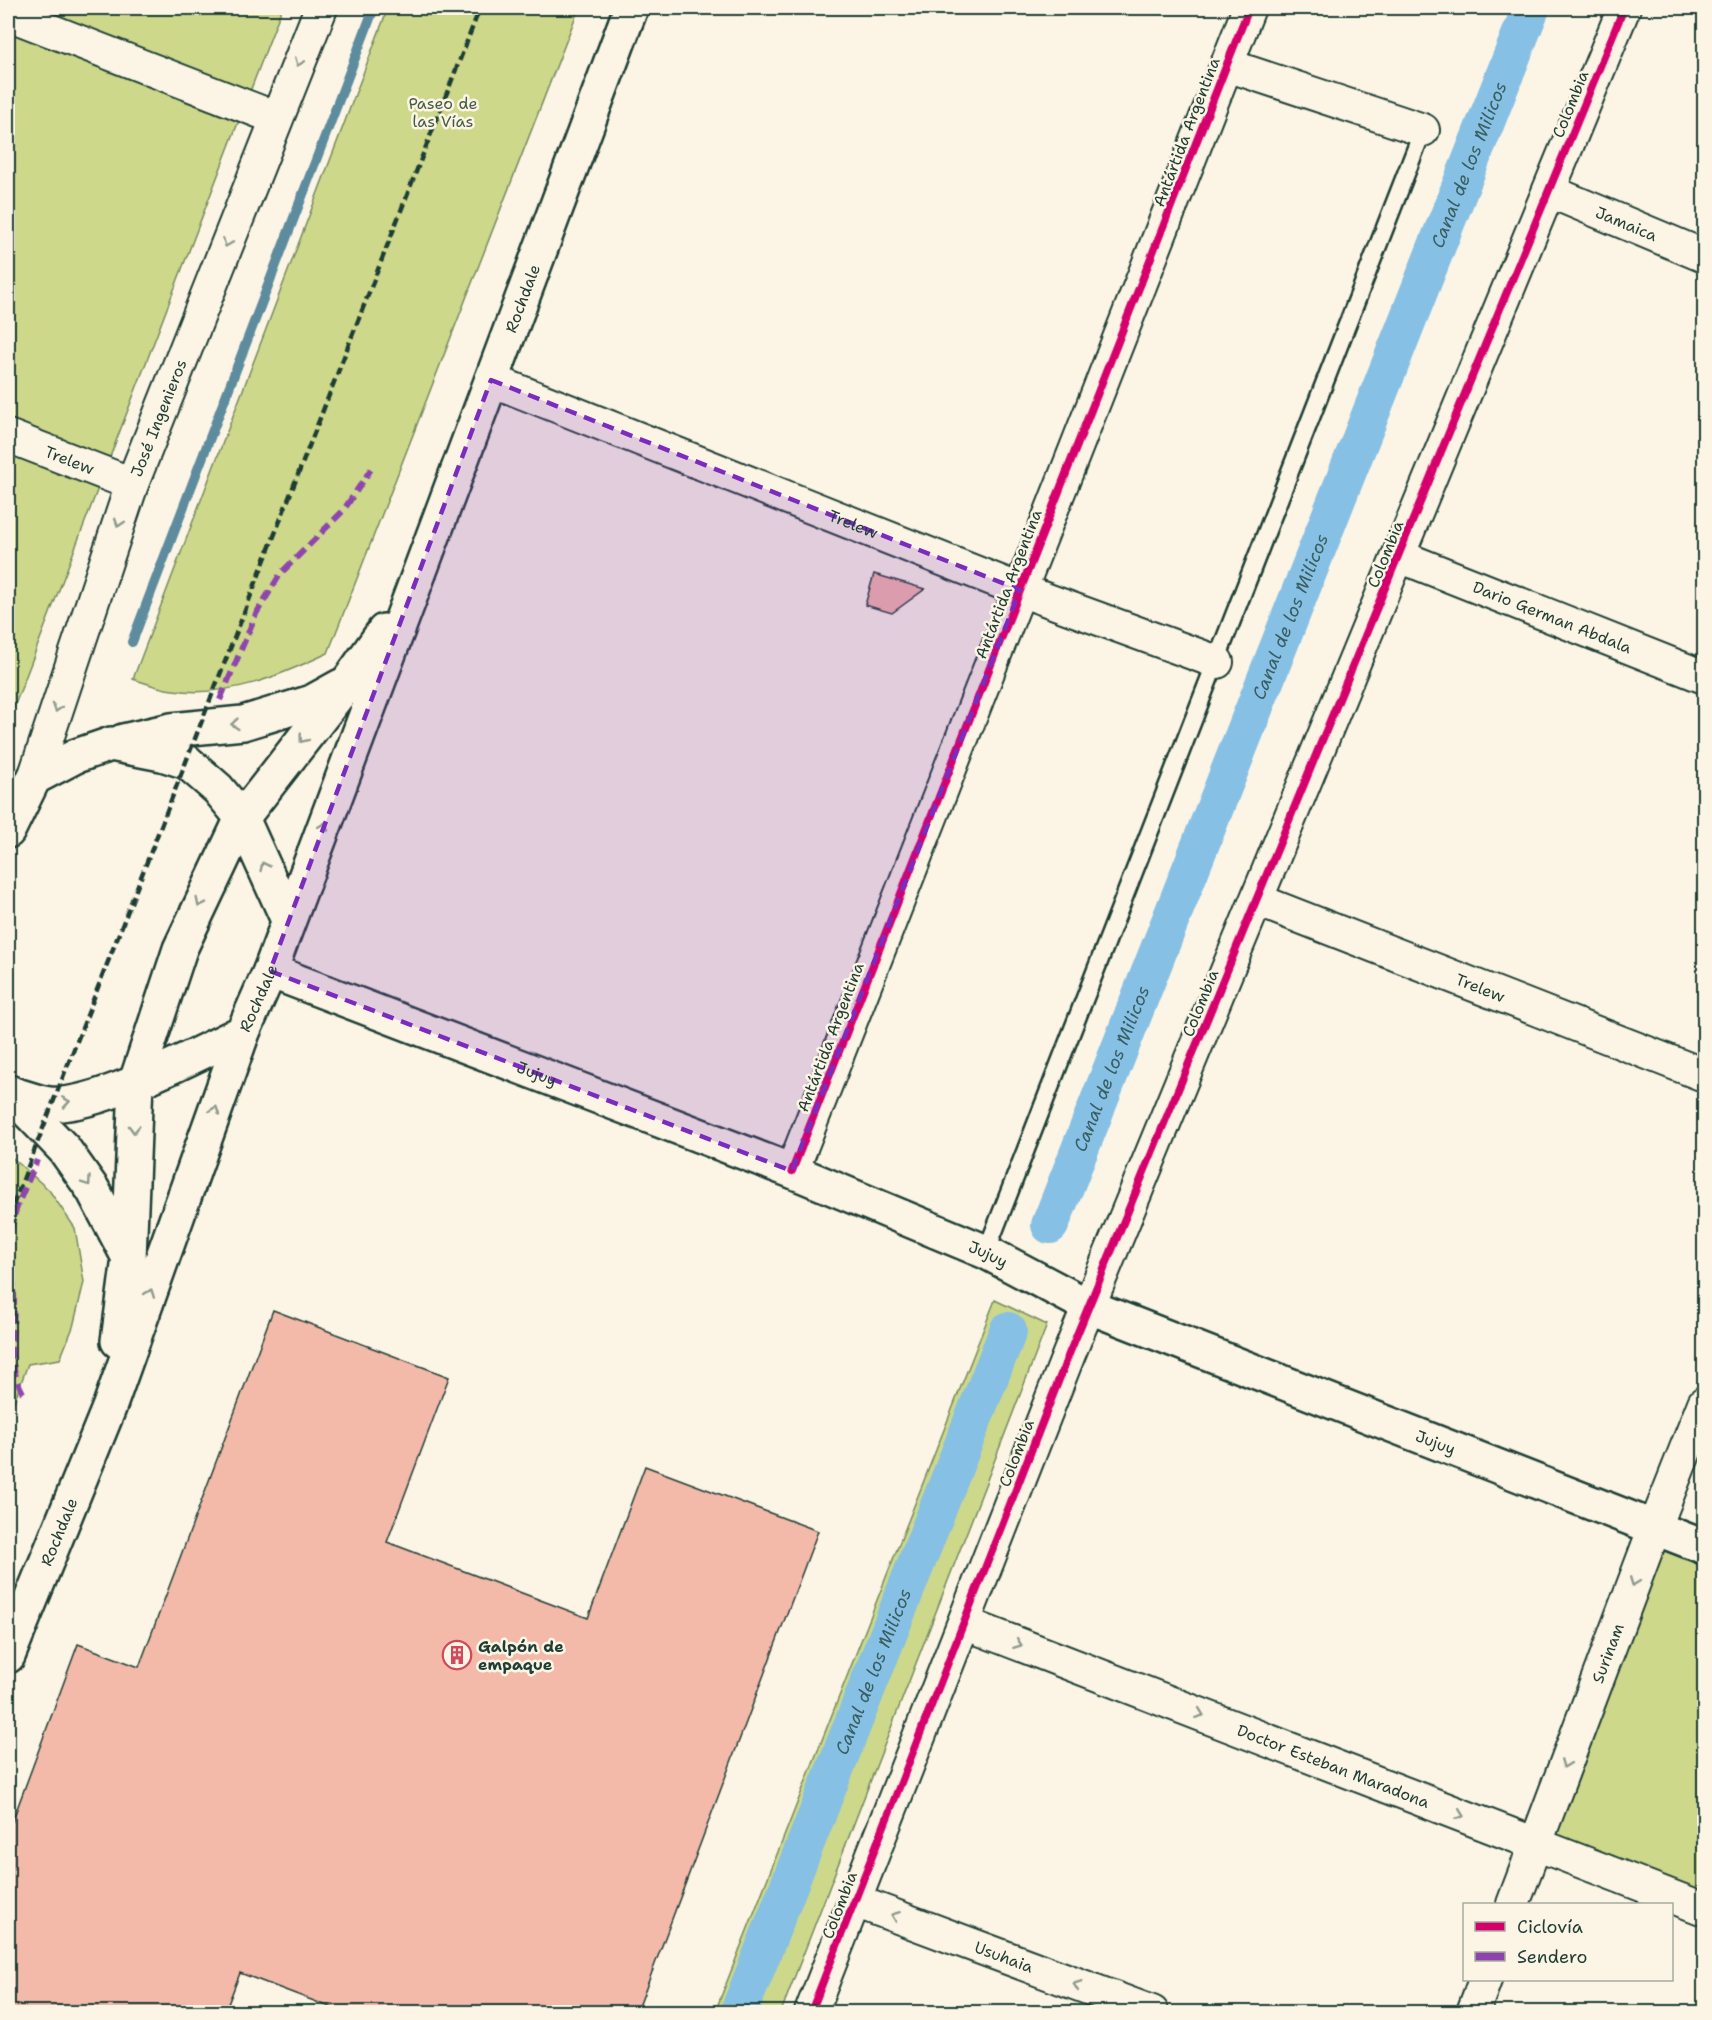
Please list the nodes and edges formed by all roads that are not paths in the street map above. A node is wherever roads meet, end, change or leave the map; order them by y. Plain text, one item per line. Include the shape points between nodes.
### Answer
1 (321, 8) edge
2 (631, 8) edge
3 (1249, 8) edge
4 (1624, 8) edge
5 (8, 14) edge
6 (1227, 65) junction
7 (276, 118) junction
8 (1423, 130) joint
9 (1549, 191) junction
10 (1704, 256) edge
11 (492, 380) junction
12 (8, 436) edge
13 (132, 484) junction
14 (1399, 556) junction
15 (412, 590) junction
16 (1020, 590) junction
17 (1217, 662) junction
18 (1704, 676) edge
19 (348, 682) junction
20 (111, 744) junction
21 (34, 778) junction
22 (242, 818) junction
23 (8, 831) edge
24 (1257, 900) junction
25 (288, 920) junction
26 (270, 972) junction
27 (243, 1032) junction
28 (1704, 1075) edge
29 (136, 1082) junction
30 (8, 1092) edge
31 (792, 1171) junction
32 (986, 1252) junction
33 (129, 1258) junction
34 (1090, 1307) junction
35 (1704, 1403) edge
36 (109, 1408) junction
37 (1655, 1527) junction
38 (1704, 1546) edge
39 (964, 1623) junction
40 (8, 1656) edge
41 (1535, 1844) junction
42 (855, 1901) junction
43 (1514, 1903) edge
44 (1704, 1909) edge
45 (1485, 1981) edge
46 (811, 2013) edge
47 (1152, 2013) edge
48 (1473, 2013) edge

1 -> 7 street, José Ingenieros
2 - 11 main road, Rochdale
3 - 6 street, Antártida Argentina
4 - 9 street, Colombia
5 - 7 street
6 - 8 street
6 - 16 street, Antártida Argentina
7 -> 13 street, José Ingenieros
8 - 17 lane
9 - 10 street, Jamaica
9 - 14 street, Colombia
11 - 15 main road, Rochdale
11 - 16 street, Trelew
12 - 13 street, Trelew
13 -> 21 street, José Ingenieros
14 - 18 street, Dario German Abdala
14 - 24 street, Colombia
15 - 19 main road, Rochdale
25 -> 15 main road, Rochdale
16 - 17 street, Trelew
16 - 31 street, Antártida Argentina
17 - 32 lane
19 -> 20 main road, Rochdale via 312,702 243,723 171,730
19 -> 22 main road, Rochdale
20 - 21 main road, Rochdale via 76,756
20 - 22 main road via 187,762 218,789
21 - 23 main road, José Ingenieros
25 -> 22 main road
22 -> 29 main road, Rochdale via 180,950
24 - 28 street, Trelew
24 - 34 street, Colombia
25 - 26 main road, Rochdale
26 - 27 main road, Rochdale
26 - 31 main road, Jujuy
27 - 29 main road
36 -> 27 main road, Rochdale
30 -> 29 main road via 51,1104 87,1098
29 -> 33 main road, Rochdale
30 -> 33 main road via 64,1149 93,1190
31 - 32 main road, Jujuy
32 - 34 main road, Jujuy
33 - 36 main road, Rochdale
34 - 37 main road, Jujuy
34 - 39 street, Colombia
35 - 37 street, Surinam
36 - 40 main road, Rochdale
37 - 38 main road, Jujuy
37 -> 41 street, Surinam
39 -> 41 street, Doctor Esteban Maradona
39 - 42 street, Colombia
41 - 43 street, Surinam
41 - 44 street, Doctor Esteban Maradona
42 - 46 street, Colombia
47 -> 42 street, Usuhaia
45 - 48 street

